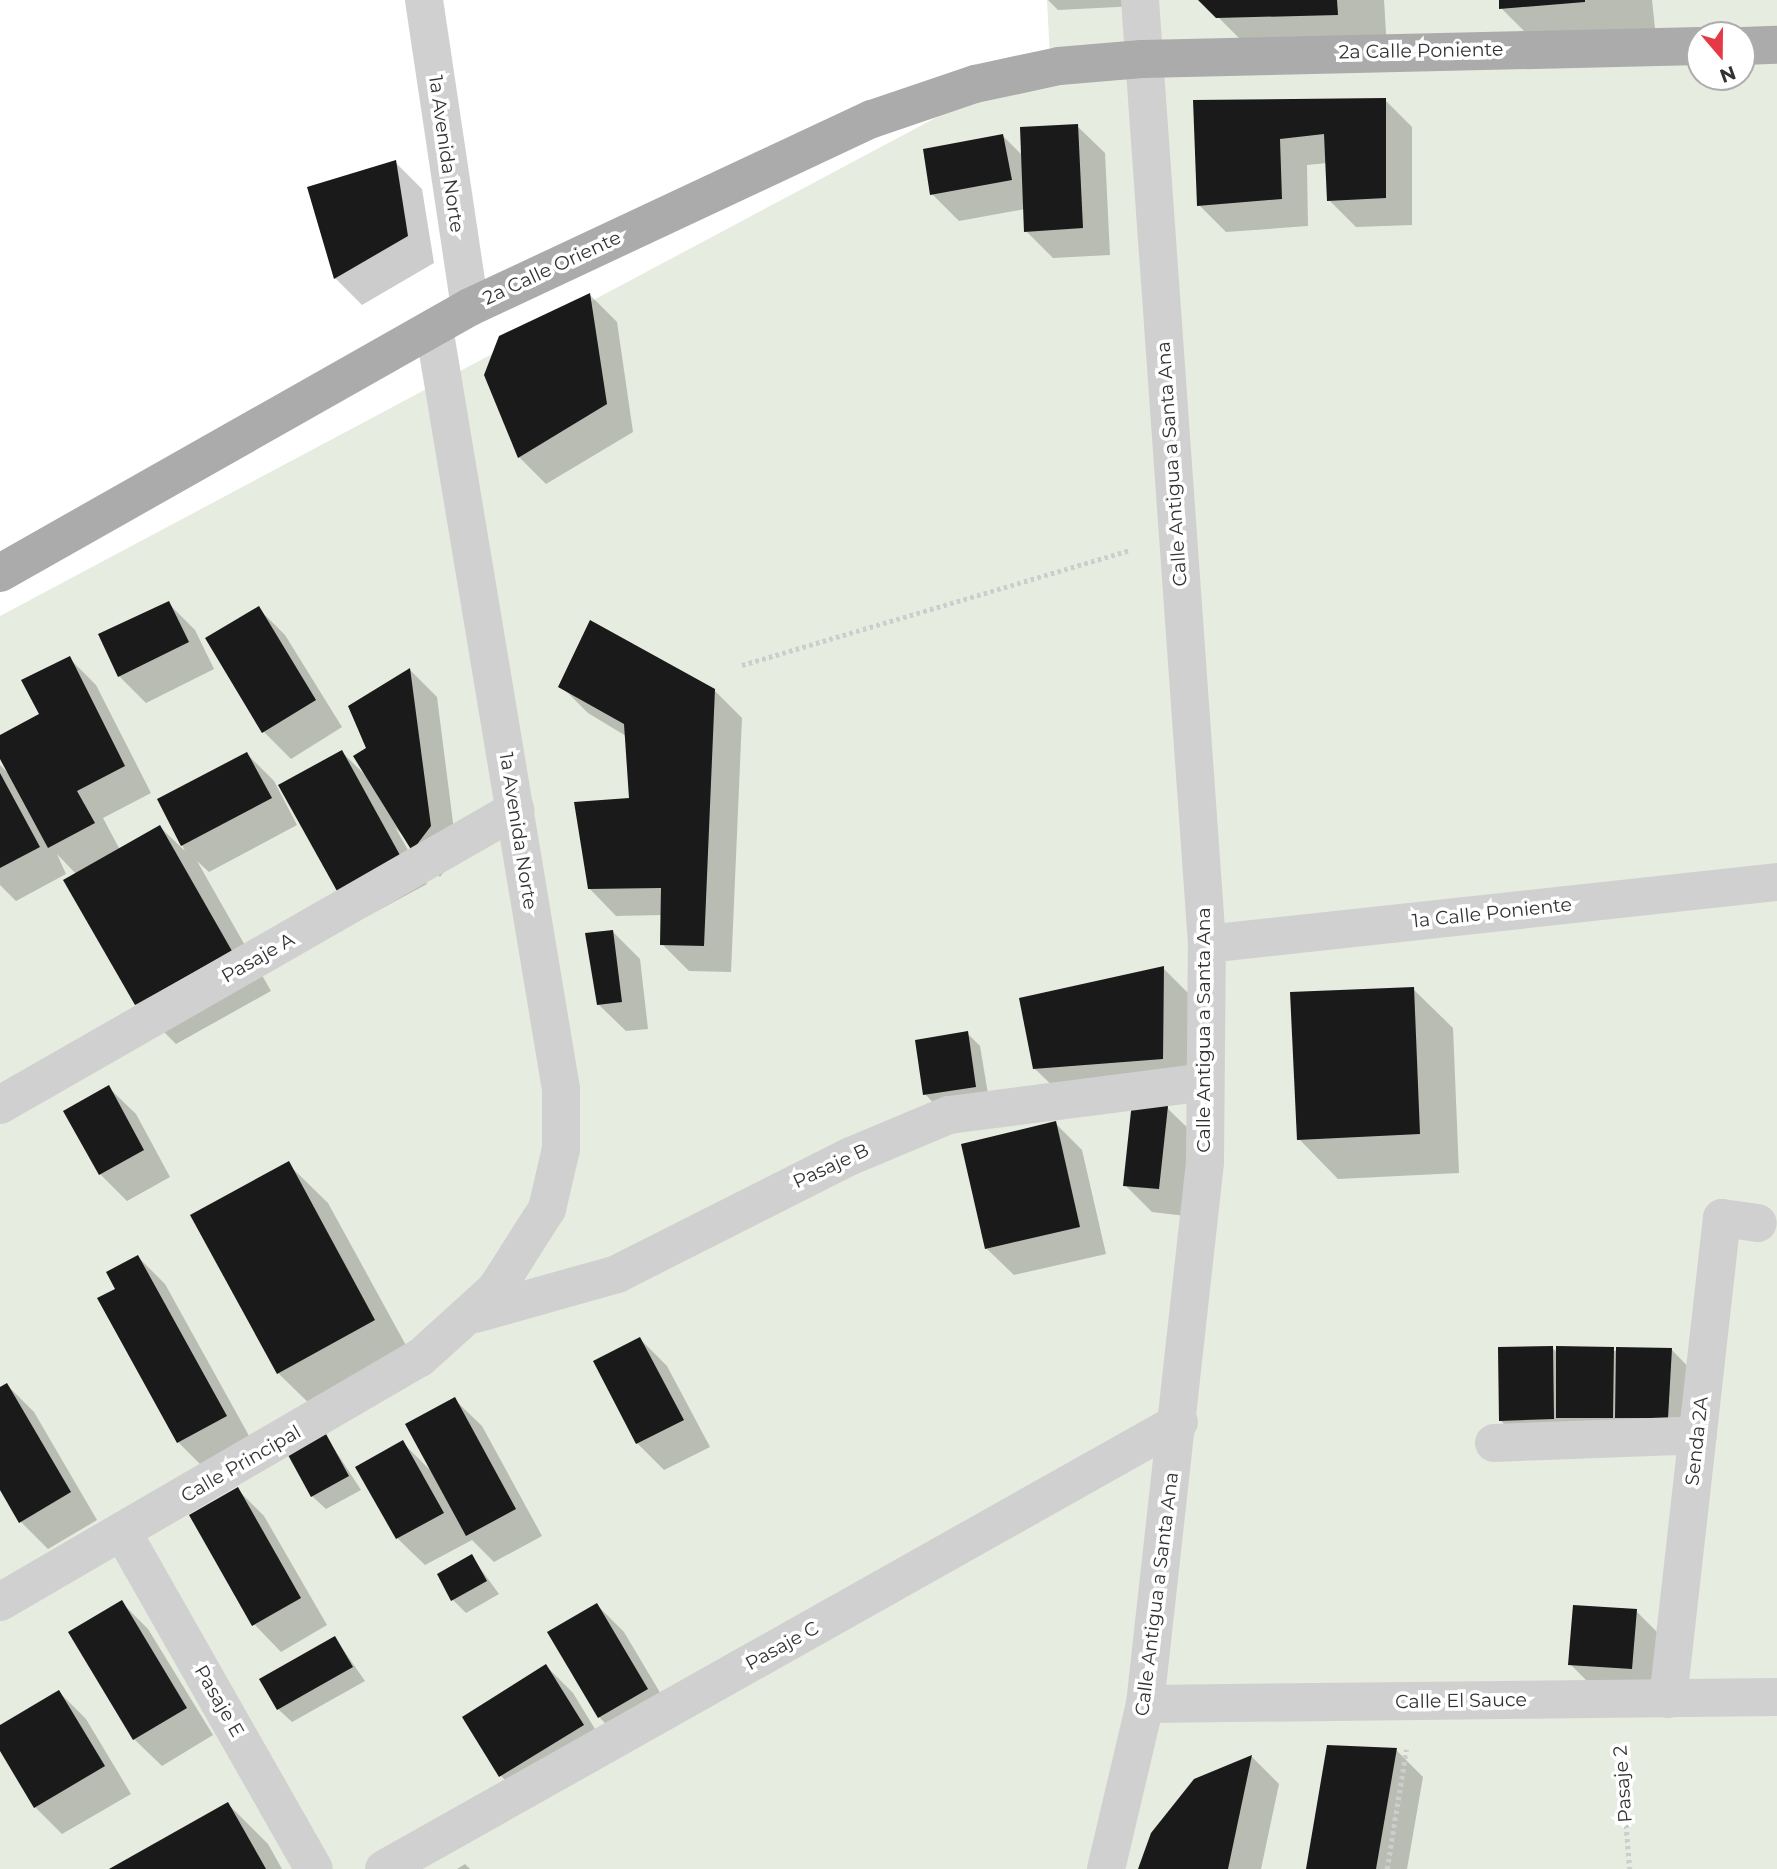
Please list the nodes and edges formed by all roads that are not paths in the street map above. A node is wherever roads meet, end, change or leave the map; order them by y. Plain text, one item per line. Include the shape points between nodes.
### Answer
1 (424, 0) edge
2 (1140, 0) edge
3 (1777, 45) edge
4 (1686, 46) edge
5 (1756, 46) edge
6 (1142, 59) junction
7 (470, 307) junction
8 (434, 328) junction
9 (0, 573) edge
10 (515, 810) junction
11 (1777, 882) edge
12 (1207, 944) junction
13 (1205, 1082) junction
14 (0, 1105) edge
15 (1758, 1223) dead end
16 (475, 1314) junction
17 (1179, 1422) junction
18 (1698, 1435) junction
19 (1494, 1443) dead end
20 (123, 1533) junction
21 (0, 1602) edge
22 (1777, 1697) edge
23 (1668, 1699) junction
24 (1145, 1704) junction
25 (314, 1869) edge
26 (384, 1869) edge
27 (1106, 1869) edge

1 - 7 street, 1a Avenida Norte
2 - 6 street, Calle Antigua a Santa Ana
3 - 5 main road
4 - 6 main road, 2a Calle Poniente
6 - 7 main road, 2a Calle Oriente via 1035,71 872,119
6 - 12 street, Calle Antigua a Santa Ana
7 - 8 main road, 2a Calle Oriente
8 - 9 main road, 2a Calle Oriente
8 - 10 street, 1a Avenida Norte
10 - 14 street, Pasaje A
10 - 16 street, 1a Avenida Norte via 561,1089 561,1149 547,1209
11 - 12 street, 1a Calle Poniente
12 - 13 street, Calle Antigua a Santa Ana
13 - 16 street, Pasaje B via 949,1115 839,1161 617,1274
13 - 17 street, Calle Antigua a Santa Ana via 1205,1162
15 - 18 street, Senda 2A via 1723,1218
16 - 20 street, Calle Principal via 420,1358
17 - 24 street, Calle Antigua a Santa Ana
17 - 26 street, Pasaje C
18 - 19 street
18 - 23 street, Senda 2A
20 - 21 street, Calle Principal
20 - 25 street, Pasaje E
22 - 23 street, Calle El Sauce
23 - 24 street, Calle El Sauce
24 - 27 street, Calle Antigua a Santa Ana

